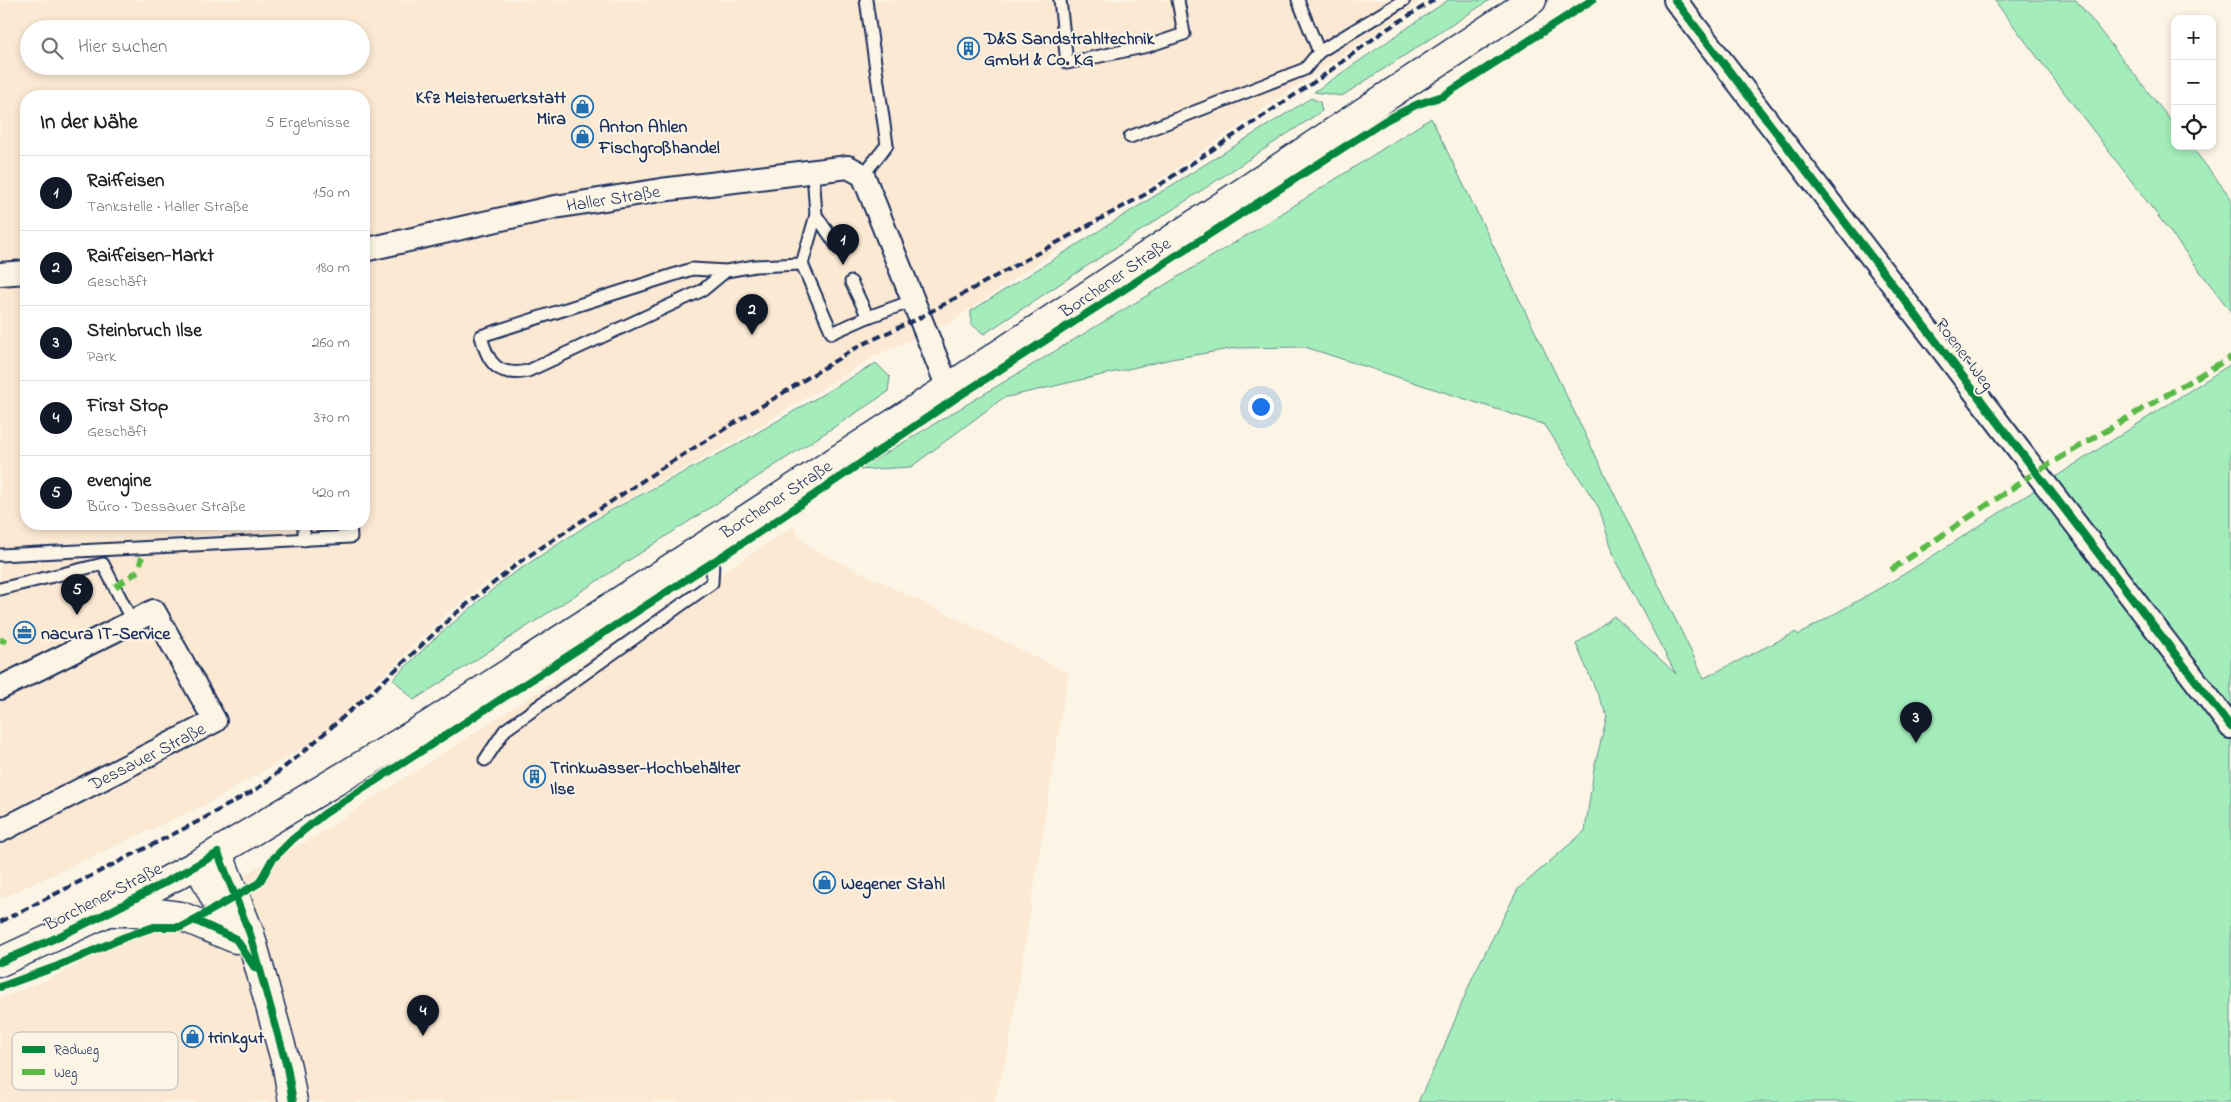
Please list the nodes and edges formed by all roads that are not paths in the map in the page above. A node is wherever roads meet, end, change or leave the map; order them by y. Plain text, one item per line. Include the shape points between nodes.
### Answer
1 (866, 0) edge
2 (1060, 0) edge
3 (1178, 0) edge
4 (1298, 0) edge
5 (1404, 0) edge
6 (1532, 0) edge
7 (1675, 0) edge
8 (1319, 52) junction
9 (1130, 137) dead end
10 (812, 172) junction
11 (863, 175) junction
12 (816, 215) junction
13 (837, 246) dead end
14 (370, 249) edge
15 (802, 264) junction
16 (726, 271) junction
17 (20, 272) edge
18 (0, 274) edge
19 (851, 282) dead end
20 (912, 302) junction
21 (868, 317) junction
22 (948, 388) junction
23 (304, 530) edge
24 (350, 530) edge
25 (304, 540) junction
26 (703, 546) junction
27 (0, 555) edge
28 (0, 589) edge
29 (132, 622) junction
30 (0, 688) edge
31 (2231, 727) edge
32 (485, 760) dead end
33 (0, 831) edge
34 (208, 858) junction
35 (110, 912) junction
36 (236, 939) junction
37 (0, 962) edge
38 (259, 974) junction
39 (293, 1102) edge

1 - 11 lane via 887,145
2 - 3 lane via 1067,63 1148,46 1184,34
4 - 8 lane
5 - 8 lane
6 - 22 main road, Borchener Straße
7 - 31 street, Roener Weg
8 - 9 lane via 1305,69
10 - 11 street, Haller Straße via 848,168
10 - 12 lane
10 - 14 street, Haller Straße via 661,190 555,207
11 - 20 street
12 - 13 lane
12 - 15 lane
15 - 16 lane
15 - 21 lane via 832,333
16 - 16 lane via 703,290 528,371 511,374 498,368 485,352 481,336 692,269
17 - 18 street
19 - 21 lane
20 - 21 lane
20 - 22 street
22 - 26 main road, Borchener Straße
23 - 25 lane
24 - 25 lane via 351,537
25 - 27 lane
26 - 32 lane via 713,562 712,583 505,730
26 - 34 main road, Borchener Straße via 428,725
28 - 29 lane via 104,564
29 - 30 street, Dessauer Straße
29 - 33 street, Dessauer Straße via 154,610 215,721
34 - 35 main road, Borchener Straße
34 - 36 main road
34 - 38 main road via 250,934
35 - 36 main road via 181,916
35 - 37 main road, Borchener Straße
36 - 38 main road
38 - 39 main road via 287,1067

